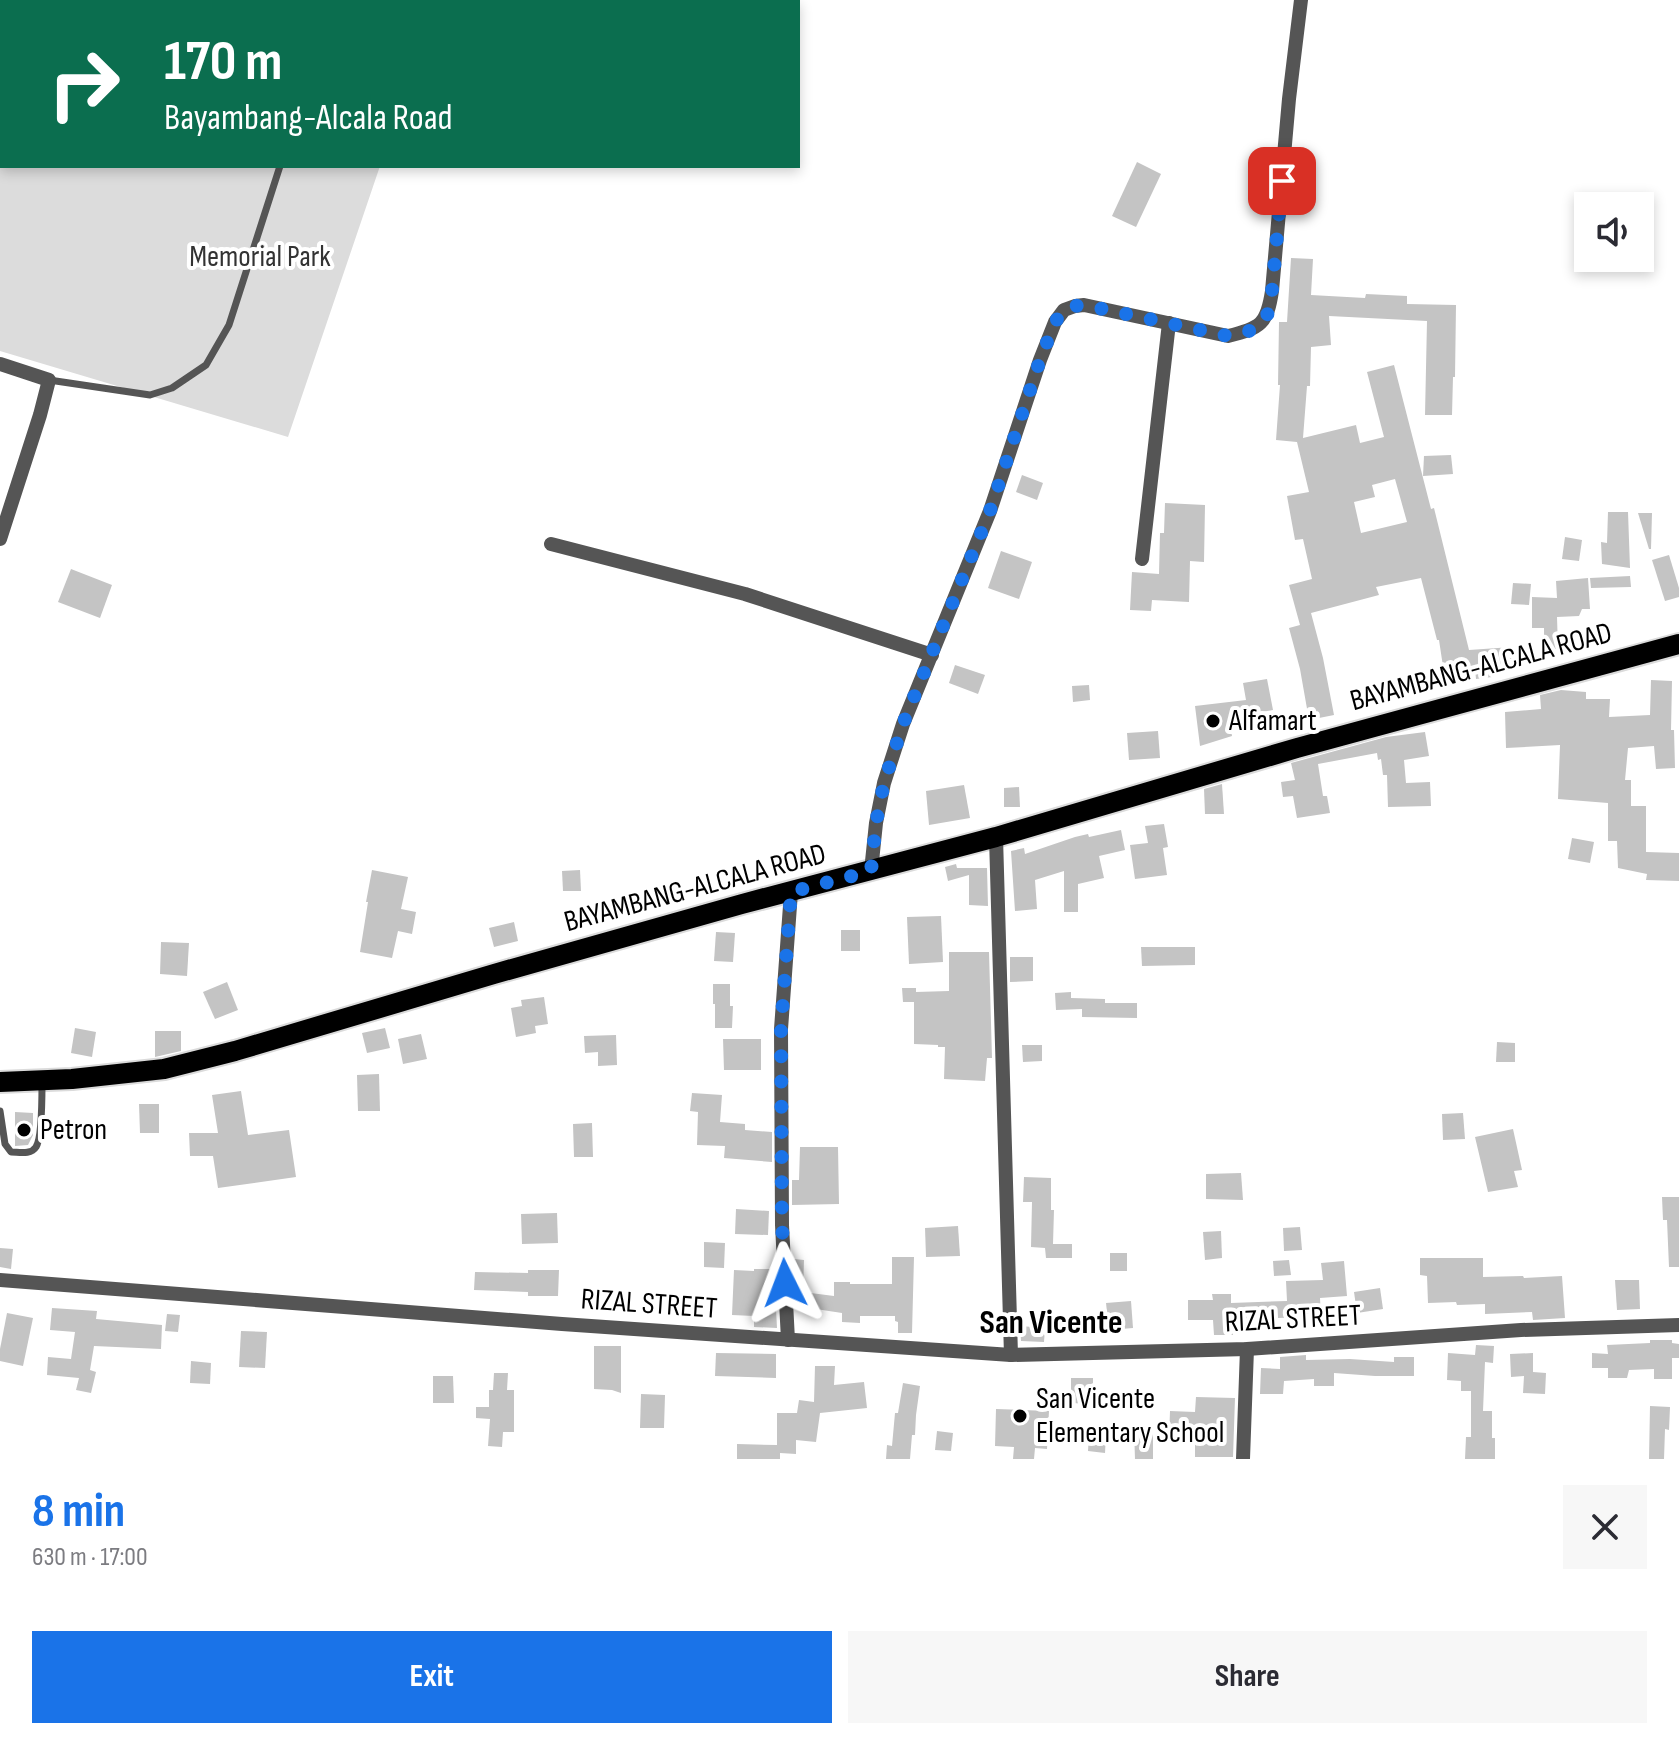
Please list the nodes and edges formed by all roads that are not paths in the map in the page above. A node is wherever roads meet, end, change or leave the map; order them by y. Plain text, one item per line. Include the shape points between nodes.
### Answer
1 (1301, 0) edge
2 (279, 168) edge
3 (1169, 323) junction
4 (0, 364) edge
5 (49, 380) junction
6 (0, 539) edge
7 (551, 544) dead end
8 (1142, 559) dead end
9 (1679, 644) edge
10 (932, 655) junction
11 (996, 837) junction
12 (871, 871) junction
13 (791, 892) junction
14 (42, 1080) junction
15 (0, 1082) edge
16 (0, 1111) edge
17 (0, 1280) edge
18 (1679, 1325) edge
19 (788, 1340) junction
20 (1247, 1349) junction
21 (1011, 1355) junction
22 (1243, 1459) edge

1 - 3 street via 1269,312 1249,331 1228,336
2 - 5 lane via 229,325 206,365 172,388 150,395
3 - 8 street
3 - 10 street via 1084,305 1064,310 1055,322 990,511
4 - 5 street
5 - 6 street
7 - 10 street via 745,594
9 - 11 main road, BAYAMBANG-ALCALA ROAD
10 - 12 street via 884,783
11 - 12 main road, BAYAMBANG-ALCALA ROAD
11 - 21 street
12 - 13 main road, BAYAMBANG-ALCALA ROAD
13 - 14 main road, BAYAMBANG-ALCALA ROAD via 207,1059 164,1069
13 - 19 street via 781,1029
14 - 15 main road, BAYAMBANG-ALCALA ROAD
14 - 16 lane via 40,1134 33,1151 11,1152
17 - 19 street, RIZAL STREET
18 - 20 street, RIZAL STREET
19 - 21 street, RIZAL STREET
20 - 21 street, RIZAL STREET
20 - 22 street

